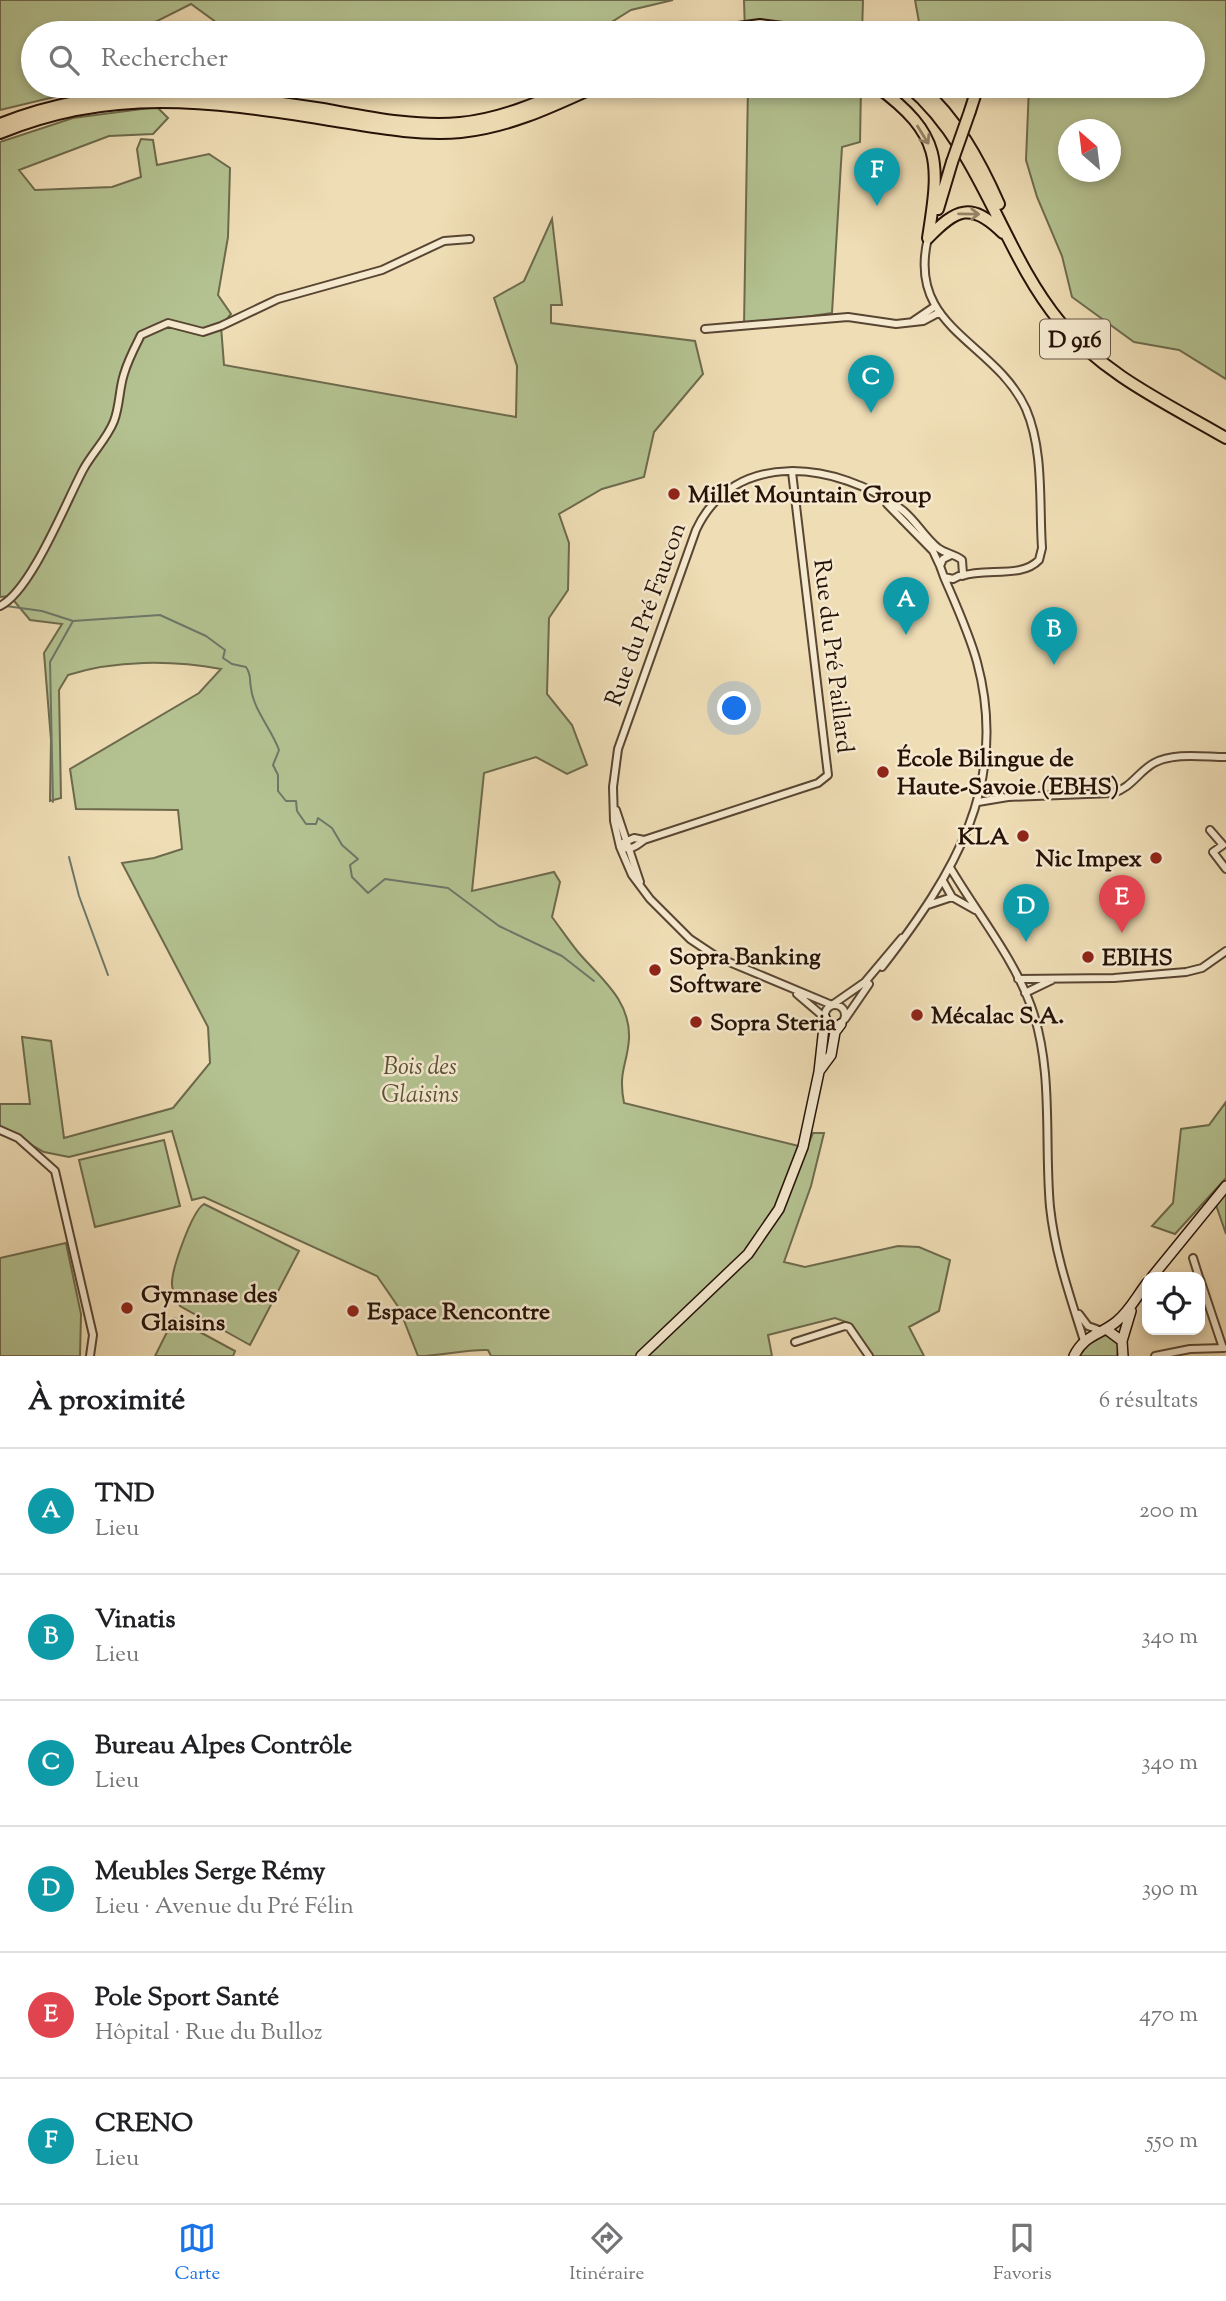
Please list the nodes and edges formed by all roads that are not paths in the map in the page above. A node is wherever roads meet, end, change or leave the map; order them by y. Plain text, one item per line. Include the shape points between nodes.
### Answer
1 (86, 98) edge
2 (250, 98) edge
3 (546, 98) edge
4 (569, 98) edge
5 (890, 98) edge
6 (919, 98) edge
7 (931, 98) edge
8 (940, 98) edge
9 (974, 98) edge
10 (0, 124) edge
11 (0, 133) edge
12 (962, 133) junction
13 (952, 162) junction
14 (937, 176) junction
15 (928, 238) junction
16 (470, 239) dead end
17 (1009, 239) junction
18 (1031, 277) junction
19 (936, 310) junction
20 (705, 328) dead end
21 (1226, 438) edge
22 (792, 472) junction
23 (884, 499) junction
24 (951, 555) junction
25 (964, 563) junction
26 (940, 566) junction
27 (982, 571) junction
28 (944, 577) junction
29 (959, 577) junction
30 (952, 596) junction
31 (0, 606) edge
32 (1226, 757) edge
33 (981, 786) junction
34 (1007, 797) junction
35 (978, 802) junction
36 (1210, 830) dead end
37 (624, 845) junction
38 (951, 869) junction
39 (1226, 869) edge
40 (943, 881) junction
41 (960, 884) junction
42 (952, 897) junction
43 (927, 906) junction
44 (976, 912) junction
45 (902, 938) junction
46 (1226, 951) edge
47 (1018, 979) junction
48 (1058, 979) junction
49 (793, 991) junction
50 (1025, 993) junction
51 (832, 1005) junction
52 (825, 1018) junction
53 (843, 1021) junction
54 (819, 1072) junction
55 (0, 1130) edge
56 (1226, 1185) edge
57 (1193, 1258) dead end
58 (1156, 1272) edge
59 (1197, 1272) edge
60 (1142, 1290) edge
61 (1142, 1291) edge
62 (1205, 1295) edge
63 (1075, 1306) junction
64 (1102, 1330) junction
65 (1084, 1341) junction
66 (795, 1342) dead end
67 (1123, 1348) edge
68 (1224, 1348) edge
69 (90, 1356) edge
70 (641, 1356) edge
71 (869, 1356) edge
72 (1074, 1356) edge
73 (1132, 1356) edge
74 (1155, 1356) edge

1 - 10 highway
2 - 3 highway via 410,122 462,123 510,113
4 - 11 highway via 523,118 459,132 393,129 246,106 171,100 75,110
5 -> 14 highway via 923,132
6 - 17 highway, D 916 via 953,134
7 - 12 highway, D 916
8 - 12 highway
9 - 13 highway, bridge
12 - 18 highway, D 916 via 980,162
13 - 14 highway
13 - 15 highway
14 - 15 highway
15 -> 17 highway via 950,217 968,212 985,217
15 - 19 street via 923,277
16 - 31 street via 444,241 382,270 278,299 203,332 168,323 142,335 123,376 114,423 84,468 27,576
17 - 18 highway, D 916
18 - 21 highway, D 916 via 1060,323 1090,353
19 - 20 street via 911,323 848,317
19 - 27 street via 1010,383 1026,410 1036,442 1041,556 1030,568
22 - 23 street, Rue du Pré Faucon via 853,484
22 - 37 street, Rue du Pré Faucon via 762,473 738,482 713,502 700,522 622,731 613,800
22 - 37 street, Rue du Pré Paillard via 828,775 813,785
23 - 24 street, Rue du Pré Faucon
23 - 26 street, Rue du Pré Faucon via 933,551
24 - 25 street
24 - 26 street
25 - 27 street
25 - 29 street
26 - 28 street
27 - 29 street
28 - 29 street
28 - 30 street
29 - 30 street
30 - 33 street via 975,656 982,690 986,731
32 - 34 street via 1156,762 1129,786 1113,793
33 - 34 street
33 - 35 street
34 - 35 street
35 - 38 street
36 - 39 street via 1223,845 1213,852
37 - 49 street, Rue du Pré Faucon via 642,887 666,918 700,947
38 - 40 street
38 - 41 street
40 - 41 street
40 - 42 street
40 - 43 street
41 - 44 street
42 - 43 street
42 - 44 street
43 - 45 street
44 - 47 street
45 - 51 street via 865,982
45 - 53 street
46 - 48 street via 1202,968 1186,972
47 - 48 street
47 - 50 street
48 - 50 street
49 - 51 street, Rue du Pré Faucon
49 - 52 street, Rue du Pré Faucon
50 - 63 street via 1046,1075 1048,1176 1057,1256
51 - 52 street
51 - 53 street via 843,1009
52 - 53 street via 833,1025
52 - 54 street
53 - 54 street via 835,1032 831,1055
54 - 70 street via 798,1163 779,1209 748,1254
55 - 69 street via 18,1138 55,1171 93,1335
56 - 58 street
57 - 59 street
60 - 64 street via 1122,1317
61 - 67 street via 1124,1329
62 - 68 street
63 - 64 street via 1088,1326
63 - 65 street
64 - 65 street
64 - 67 street
65 - 72 street
66 - 71 street via 849,1326
67 - 73 street
68 - 74 street

